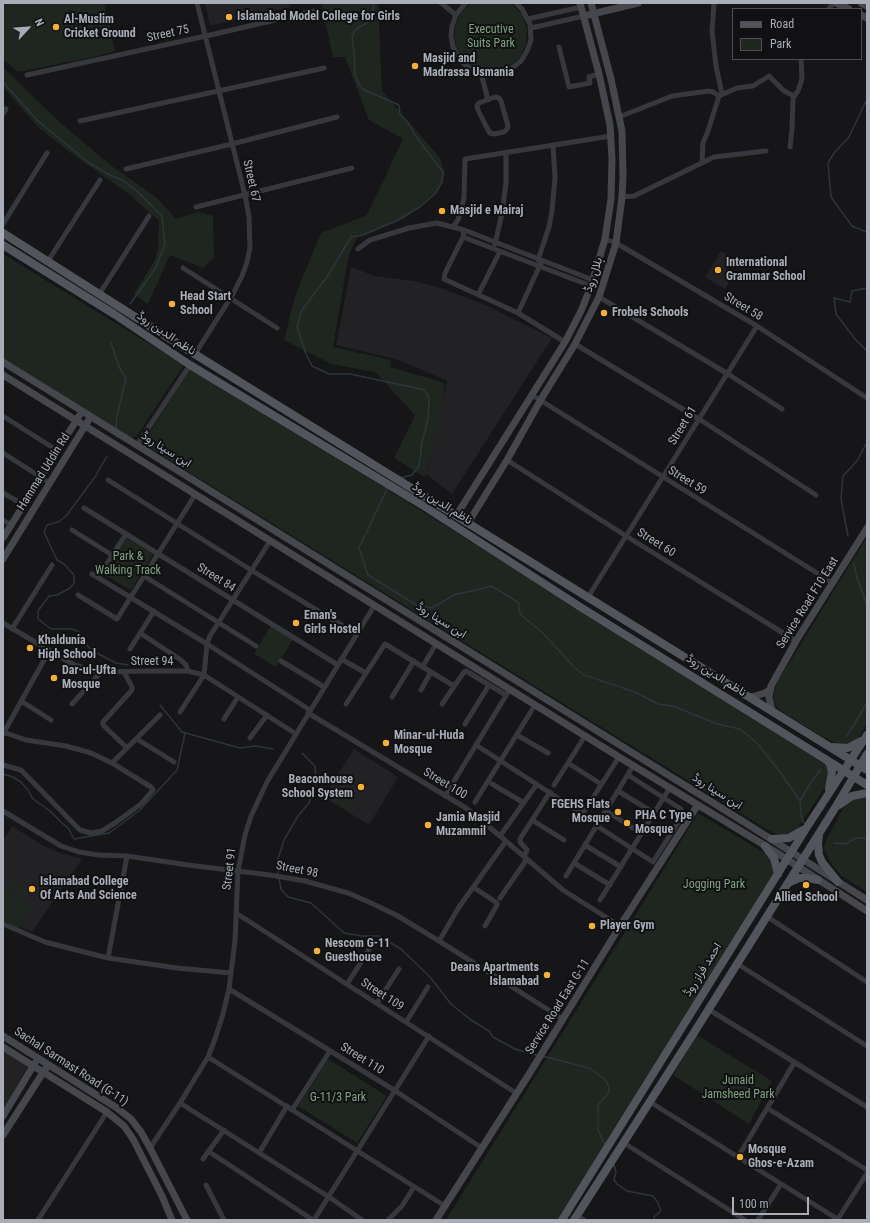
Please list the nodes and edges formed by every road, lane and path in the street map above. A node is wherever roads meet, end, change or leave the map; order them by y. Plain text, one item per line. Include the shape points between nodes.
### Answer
1 (198, 3) edge
2 (441, 3) edge
3 (466, 3) edge
4 (516, 3) edge
5 (591, 3) edge
6 (638, 3) edge
7 (714, 3) edge
8 (834, 3) edge
9 (861, 3) edge
10 (581, 5) edge
11 (867, 6) edge
12 (846, 8) edge
13 (314, 11) dead end
14 (594, 14) junction
15 (456, 15) junction
16 (584, 16) junction
17 (528, 19) junction
18 (530, 28) junction
19 (206, 36) junction
20 (560, 47) dead end
21 (801, 60) edge
22 (324, 68) dead end
23 (481, 73) junction
24 (599, 74) junction
25 (27, 75) dead end
26 (219, 92) junction
27 (720, 95) junction
28 (794, 96) junction
29 (488, 100) junction
30 (337, 117) dead end
31 (619, 117) junction
32 (80, 121) dead end
33 (611, 136) junction
34 (232, 144) junction
35 (553, 145) junction
36 (790, 147) dead end
37 (766, 151) dead end
38 (47, 153) dead end
39 (506, 153) junction
40 (702, 162) junction
41 (352, 168) dead end
42 (126, 169) dead end
43 (100, 180) dead end
44 (244, 195) junction
45 (622, 197) junction
46 (196, 207) dead end
47 (149, 216) dead end
48 (3, 224) edge
49 (453, 227) junction
50 (464, 230) junction
51 (3, 233) edge
52 (463, 237) junction
53 (605, 239) junction
54 (495, 243) junction
55 (616, 243) junction
56 (3, 245) edge
57 (358, 249) dead end
58 (493, 249) junction
59 (500, 252) junction
60 (48, 261) junction
61 (540, 262) junction
62 (183, 268) dead end
63 (592, 283) junction
64 (100, 293) junction
65 (478, 295) junction
66 (599, 297) junction
67 (229, 298) junction
68 (119, 305) junction
69 (518, 313) junction
70 (114, 314) junction
71 (757, 326) junction
72 (277, 328) dead end
73 (566, 342) junction
74 (575, 344) junction
75 (195, 354) junction
76 (3, 362) edge
77 (190, 365) junction
78 (218, 368) junction
79 (728, 374) junction
80 (3, 375) edge
81 (213, 378) junction
82 (532, 395) junction
83 (867, 398) edge
84 (540, 401) junction
85 (782, 409) dead end
86 (82, 411) junction
87 (3, 416) edge
88 (91, 416) junction
89 (699, 419) junction
90 (77, 420) junction
91 (85, 425) junction
92 (137, 445) junction
93 (58, 451) junction
94 (3, 453) edge
95 (507, 460) junction
96 (163, 461) junction
97 (157, 471) junction
98 (41, 477) junction
99 (663, 478) junction
100 (108, 480) dead end
101 (50, 483) junction
102 (3, 493) edge
103 (195, 495) junction
104 (816, 495) dead end
105 (421, 499) junction
106 (24, 505) junction
107 (84, 508) dead end
108 (456, 516) junction
109 (3, 520) edge
110 (468, 523) junction
111 (177, 524) junction
112 (11, 526) junction
113 (867, 528) edge
114 (72, 530) dead end
115 (126, 534) junction
116 (626, 536) junction
117 (3, 538) edge
118 (270, 541) junction
119 (5, 551) edge
120 (158, 554) junction
121 (112, 556) junction
122 (3, 559) edge
123 (534, 564) junction
124 (52, 566) dead end
125 (251, 570) junction
126 (528, 572) junction
127 (92, 574) dead end
128 (144, 576) junction
129 (98, 577) junction
130 (833, 583) junction
131 (78, 595) dead end
132 (131, 597) junction
133 (382, 597) junction
134 (588, 598) junction
135 (232, 600) junction
136 (375, 606) junction
137 (154, 611) junction
138 (218, 622) junction
139 (3, 623) edge
140 (12, 629) junction
141 (140, 633) junction
142 (356, 634) junction
143 (796, 641) junction
144 (207, 644) junction
145 (436, 644) junction
146 (256, 646) dead end
147 (130, 649) dead end
148 (49, 651) junction
149 (342, 659) junction
150 (281, 661) dead end
151 (414, 661) junction
152 (338, 665) junction
153 (423, 666) junction
154 (101, 672) junction
155 (124, 672) junction
156 (188, 672) junction
157 (432, 672) junction
158 (366, 673) junction
159 (711, 674) junction
160 (204, 675) junction
161 (706, 684) junction
162 (490, 685) junction
163 (454, 686) junction
164 (324, 687) junction
165 (421, 690) dead end
166 (769, 690) junction
167 (508, 692) junction
168 (238, 697) junction
169 (392, 697) dead end
170 (750, 698) junction
171 (21, 701) junction
172 (72, 704) dead end
173 (346, 704) dead end
174 (442, 704) dead end
175 (535, 705) junction
176 (309, 711) junction
177 (772, 711) junction
178 (180, 712) dead end
179 (160, 714) dead end
180 (267, 715) junction
181 (224, 719) dead end
182 (51, 720) dead end
183 (465, 724) dead end
184 (3, 733) edge
185 (296, 734) junction
186 (517, 735) junction
187 (585, 736) junction
188 (866, 737) edge
189 (250, 738) dead end
190 (137, 739) junction
191 (476, 745) junction
192 (828, 746) junction
193 (127, 748) junction
194 (548, 754) dead end
195 (867, 754) edge
196 (619, 757) junction
197 (826, 758) junction
198 (851, 760) junction
199 (501, 761) junction
200 (174, 762) dead end
201 (112, 763) junction
202 (568, 763) junction
203 (3, 765) edge
204 (633, 766) junction
205 (863, 768) edge
206 (844, 770) junction
207 (628, 776) junction
208 (854, 776) junction
209 (492, 784) dead end
210 (537, 784) junction
211 (601, 784) junction
212 (554, 785) dead end
213 (867, 785) edge
214 (669, 789) junction
215 (618, 791) junction
216 (695, 791) junction
217 (550, 792) junction
218 (867, 793) edge
219 (827, 795) junction
220 (445, 796) junction
221 (663, 798) junction
222 (690, 801) junction
223 (475, 802) dead end
224 (524, 803) junction
225 (697, 806) junction
226 (835, 808) junction
227 (3, 811) edge
228 (606, 811) junction
229 (654, 813) junction
230 (532, 820) junction
231 (744, 822) junction
232 (597, 826) junction
233 (807, 827) junction
234 (739, 830) junction
235 (820, 830) junction
236 (642, 833) junction
237 (500, 836) junction
238 (772, 839) junction
239 (564, 840) dead end
240 (506, 841) junction
241 (585, 845) junction
242 (765, 846) junction
243 (632, 848) junction
244 (792, 851) junction
245 (127, 856) junction
246 (525, 858) junction
247 (803, 858) junction
248 (786, 860) junction
249 (574, 863) junction
250 (621, 867) junction
251 (798, 867) junction
252 (238, 871) junction
253 (778, 874) junction
254 (566, 876) dead end
255 (818, 880) junction
256 (838, 882) junction
257 (786, 884) junction
258 (610, 885) junction
259 (473, 887) junction
260 (500, 898) dead end
261 (600, 900) dead end
262 (867, 900) edge
263 (867, 911) edge
264 (236, 913) junction
265 (766, 916) junction
266 (3, 924) edge
267 (485, 926) dead end
268 (620, 926) junction
269 (440, 940) junction
270 (369, 950) dead end
271 (108, 958) junction
272 (736, 963) junction
273 (399, 969) dead end
274 (231, 973) junction
275 (867, 982) edge
276 (347, 984) junction
277 (428, 987) dead end
278 (229, 989) junction
279 (377, 1003) junction
280 (708, 1009) junction
281 (563, 1019) junction
282 (406, 1022) junction
283 (3, 1036) edge
284 (429, 1036) junction
285 (867, 1046) edge
286 (3, 1047) edge
287 (330, 1051) junction
288 (208, 1057) junction
289 (38, 1058) junction
290 (794, 1063) junction
291 (48, 1064) junction
292 (34, 1066) junction
293 (43, 1071) junction
294 (394, 1090) junction
295 (516, 1093) junction
296 (180, 1102) junction
297 (650, 1102) junction
298 (635, 1104) junction
299 (287, 1106) junction
300 (867, 1107) edge
301 (767, 1108) junction
302 (292, 1110) junction
303 (644, 1110) junction
304 (107, 1112) junction
305 (5, 1113) edge
306 (15, 1116) junction
307 (224, 1130) junction
308 (3, 1135) edge
309 (623, 1145) junction
310 (150, 1148) junction
311 (482, 1148) junction
312 (357, 1150) junction
313 (208, 1151) junction
314 (259, 1153) junction
315 (738, 1157) junction
316 (203, 1159) dead end
317 (867, 1170) edge
318 (867, 1173) edge
319 (588, 1180) junction
320 (781, 1184) junction
321 (206, 1185) dead end
322 (597, 1185) junction
323 (414, 1187) junction
324 (329, 1197) junction
325 (445, 1206) junction
326 (579, 1219) edge
327 (38, 1220) edge
328 (172, 1220) edge
329 (187, 1220) edge
330 (224, 1220) edge
331 (313, 1220) edge
332 (362, 1220) edge
333 (388, 1220) edge
334 (436, 1220) edge
335 (562, 1220) edge
336 (745, 1220) edge
337 (758, 1220) edge
338 (839, 1220) edge

1 - 19 street, Street 67
2 - 15 street
3 - 15 street
4 - 17 street
5 - 10 main road
5 - 14 main road, ہلال روڈ
6 - 14 main road
7 - 27 street via 712,30
8 - 12 main road
9 - 11 main road
10 - 16 main road, ہلال روڈ
10 - 17 street
13 - 19 street, Street 75
14 - 16 main road
14 - 31 main road, ہلال روڈ
15 - 23 street via 451,36 453,47 464,64
16 - 18 street
16 - 24 main road, ہلال روڈ
17 - 18 street
18 - 23 street via 531,40 521,61 501,73
19 - 25 street, Street 75
19 - 26 street, Street 67
20 - 24 street via 570,87 590,83 589,77
21 - 28 street via 802,79
22 - 26 street
23 - 29 street
24 - 33 main road, ہلال روڈ
26 - 32 street
26 - 34 street, Street 67
27 - 28 street via 737,88 753,86 769,76 784,91
27 - 31 street via 709,91 672,96
27 - 40 street via 703,143
28 - 36 street
29 - 29 street via 495,97 501,101 508,126 504,132 490,133 478,110 479,103
30 - 34 street
31 - 45 main road, ہلال روڈ via 622,138
33 - 35 street
33 - 53 main road, ہلال روڈ via 611,199
34 - 42 street
34 - 44 street, Street 67
35 - 39 street
35 - 61 street via 555,178 552,211
37 - 40 street via 714,157
38 - 48 street
39 - 49 street via 465,159 464,198 458,220
39 - 54 street via 506,183
40 - 45 street via 634,196
41 - 44 street
43 - 60 street
44 - 46 street
44 - 67 street, Street 67 via 249,217 250,248 242,276
45 - 55 main road, ہلال روڈ
47 - 64 street
49 - 50 street
49 - 57 street via 438,223 409,228 370,240
50 - 52 street
50 - 54 street
51 - 60 main road, ناظم الدین روڈ
52 - 58 street
52 - 65 street via 444,279
53 - 55 street, Street 58
53 - 63 main road, ہلال روڈ
54 - 58 street
54 - 61 street
55 - 66 main road, ہلال روڈ
55 - 71 street, Street 58
56 - 70 main road, ناظم الدین روڈ
58 - 59 street
59 - 61 street
59 - 65 street
60 - 64 main road, ناظم الدین روڈ
61 - 63 street
61 - 69 street
62 - 67 street
63 - 73 main road, ہلال روڈ
64 - 68 main road, ناظم الدین روڈ
65 - 69 street
66 - 74 main road, ہلال روڈ
66 - 79 street
67 - 72 street
67 - 75 street, Street 67
68 - 70 main road
68 - 75 main road, ناظم الدین روڈ
69 - 73 street
70 - 77 main road, ناظم الدین روڈ
71 - 79 street, Street 61
71 - 83 street, Street 58
73 - 82 main road, ہلال روڈ
74 - 84 main road, ہلال روڈ
74 - 89 street
75 - 78 main road, ناظم الدین روڈ
76 - 86 main road, ابن سینا روڈ
77 - 81 main road, ناظم الدین روڈ
77 - 92 street
78 - 81 main road
78 - 105 main road, ناظم الدین روڈ via 407,484
79 - 85 street
79 - 89 street, Street 61
80 - 90 main road, ابن سینا روڈ
81 - 105 main road, ناظم الدین روڈ via 399,491
82 - 84 street, Street 59
82 - 108 main road, ہلال روڈ
84 - 95 main road, ہلال روڈ
84 - 99 street, Street 59
86 - 88 main road, ابن سینا روڈ
86 - 90 main road, Hammad Uddin Rd
87 - 93 street
88 - 91 main road, Hammad Uddin Rd
88 - 92 main road, ابن سینا روڈ
89 - 99 street, Street 61
89 - 104 street
90 - 91 main road, ابن سینا روڈ
90 - 93 main road, Hammad Uddin Rd
91 - 97 main road, ابن سینا روڈ
91 - 101 main road, Hammad Uddin Rd
92 - 96 main road, ابن سینا روڈ
93 - 98 main road, Hammad Uddin Rd
94 - 98 street
95 - 110 main road, ہلال روڈ
95 - 116 street, Street 60
96 - 97 main road
96 - 133 main road, ابن سینا روڈ
97 - 103 main road, ابن سینا روڈ
98 - 101 street
98 - 106 main road, Hammad Uddin Rd
99 - 116 street, Street 61
99 - 130 street, Street 59
100 - 111 street
101 - 119 main road, Hammad Uddin Rd
102 - 106 street
103 - 111 street
103 - 118 main road, ابن سینا روڈ
105 - 108 main road, ناظم الدین روڈ
105 - 126 main road, ناظم الدین روڈ
106 - 112 main road, Hammad Uddin Rd
107 - 115 street, Street 84
108 - 110 main road, ناظم الدین روڈ
109 - 112 street
110 - 123 main road, ناظم الدین روڈ
111 - 120 street
111 - 125 street
112 - 117 main road, Hammad Uddin Rd
113 - 130 main road, Service Road F10 East
114 - 121 street
115 - 120 street, Street 84
115 - 121 street
116 - 134 street, Street 61
116 - 143 street, Street 60
118 - 125 street
118 - 136 main road, ابن سینا روڈ
119 - 122 main road, Hammad Uddin Rd
120 - 128 street
120 - 135 street, Street 84
121 - 129 street
123 - 126 main road
123 - 134 main road, ناظم الدین روڈ
124 - 140 street
125 - 135 street
125 - 142 street
126 - 161 main road, ناظم الدین روڈ
127 - 129 street, Street 100
128 - 132 street
128 - 138 street
129 - 132 street, Street 100
130 - 143 main road, Service Road F10 East
131 - 132 street via 117,619
132 - 137 street, Street 100
133 - 136 main road
133 - 216 main road, ابن سینا روڈ
134 - 159 main road, ناظم الدین روڈ
135 - 138 street
135 - 152 street, Street 84
136 - 142 street, Street 91
136 - 145 main road, ابن سینا روڈ
137 - 141 street
137 - 144 street, Street 100
138 - 144 street
138 - 146 street
139 - 140 street, Street 94
140 - 148 street, Street 94
141 - 147 street
141 - 156 street via 182,660
142 - 149 street, Street 91
143 - 166 main road, Service Road F10 East
144 - 160 street
144 - 176 street, Street 100
145 - 153 street
145 - 167 main road, ابن سینا روڈ
148 - 154 street, Street 94 via 74,665
148 - 171 street
149 - 152 street, Street 91
149 - 158 street
150 - 164 street
151 - 153 street
151 - 158 street via 385,644
151 - 169 street
152 - 164 street, Street 91
153 - 157 street
154 - 155 street, Street 94
154 - 172 street
155 - 156 street, Street 94
155 - 193 street via 132,690 103,725
156 - 160 street, Street 94
157 - 163 street
157 - 165 street
158 - 173 street
159 - 161 main road
159 - 170 main road, ناظم الدین روڈ
160 - 168 street, Street 94
160 - 178 street
161 - 197 main road, ناظم الدین روڈ
162 - 163 street via 466,671
162 - 167 street
162 - 183 street
163 - 174 street
164 - 176 street, Street 91
166 - 170 main road
166 - 177 main road
167 - 175 main road, ابن سینا روڈ
167 - 191 street
168 - 180 street, Street 94
168 - 181 street
170 - 177 main road, ناظم الدین روڈ
171 - 182 street
171 - 184 street
175 - 186 street
175 - 187 main road, ابن سینا روڈ
176 - 185 street, Street 91
176 - 220 street, Street 100
177 - 192 main road, ناظم الدین روڈ
179 - 190 street
180 - 185 street, Street 94
180 - 189 street
184 - 201 street via 26,740 79,749
185 - 252 street, Street 91 via 267,782 251,816
186 - 194 street
186 - 199 street
187 - 196 main road, ابن سینا روڈ
187 - 202 street
188 - 192 main road via 848,748
188 - 198 main road, احمد فراز روڈ
190 - 193 street
190 - 200 street
191 - 199 street
191 - 220 street
192 - 198 main road, ناظم الدین روڈ
193 - 201 street
195 - 205 main road, احمد فراز روڈ
196 - 204 main road, ابن سینا روڈ
196 - 211 street
197 - 206 main road, ناظم الدین روڈ
197 - 219 main road via 832,772
198 - 205 main road, ناظم الدین روڈ
198 - 206 main road, احمد فراز روڈ
199 - 210 street
199 - 223 street
201 - 203 street via 152,790 141,804 115,823 102,831 91,833 80,830 21,770
202 - 211 street
202 - 212 street
204 - 207 street
204 - 214 main road, ابن سینا روڈ
205 - 208 main road, احمد فراز روڈ
206 - 208 main road, ناظم الدین روڈ
206 - 219 main road, احمد فراز روڈ
207 - 215 street
207 - 221 street
208 - 213 main road, ناظم الدین روڈ
208 - 226 main road, احمد فراز روڈ
209 - 224 street
210 - 217 street
210 - 224 street
211 - 217 street via 585,810 581,812
214 - 221 street
214 - 222 main road, ابن سینا روڈ
215 - 228 street
215 - 229 street
216 - 222 main road
216 - 231 main road, ابن سینا روڈ
217 - 230 street
218 - 226 main road via 852,796
219 - 233 main road, احمد فراز روڈ
220 - 237 street, Street 100 via 466,808
221 - 229 street
221 - 243 street via 681,809 682,816 653,862
222 - 225 main road, ابن سینا روڈ
224 - 237 street
225 - 234 main road, ابن سینا روڈ
225 - 268 main road, Service Road East G-11
226 - 235 main road, احمد فراز روڈ
227 - 245 street, Street 98 via 61,846 86,853
228 - 232 street
228 - 236 street
229 - 236 street
230 - 239 street
230 - 246 street via 520,841 527,850
231 - 234 main road
231 - 238 main road, ابن سینا روڈ
232 - 241 street
232 - 243 street
233 - 238 main road via 790,838
233 - 244 main road, احمد فراز روڈ
234 - 242 main road, ابن سینا روڈ
235 - 247 main road, احمد فراز روڈ
235 - 256 main road via 819,855
236 - 243 street
237 - 240 street, Street 100
238 - 244 main road, ابن سینا روڈ
240 - 246 street, Street 100
240 - 259 street
241 - 249 street
241 - 250 street
242 - 248 main road, ابن سینا روڈ
242 - 253 main road via 774,858
243 - 250 street
244 - 247 main road, ابن سینا روڈ
244 - 248 main road, احمد فراز روڈ
245 - 252 street, Street 98
245 - 271 street
246 - 260 street
246 - 268 street, Street 100 via 564,890
247 - 251 main road, احمد فراز روڈ
247 - 256 main road, ابن سینا روڈ
248 - 251 main road, ابن سینا روڈ
248 - 253 main road, احمد فراز روڈ
249 - 254 street
249 - 258 street
250 - 258 street
251 - 255 main road, ابن سینا روڈ
251 - 257 main road, احمد فراز روڈ
252 - 264 street, Street 91
252 - 269 street, Street 98 via 329,887 369,902
253 - 298 main road, احمد فراز روڈ
255 - 257 main road via 799,878
255 - 263 main road, ابن سینا روڈ
256 - 262 main road, ابن سینا روڈ
257 - 265 main road, احمد فراز روڈ
258 - 261 street
259 - 267 street via 497,903
259 - 269 street
264 - 274 street, Street 91
264 - 276 street, Street 109
265 - 272 main road, احمد فراز روڈ
265 - 275 street
266 - 271 street via 45,942
268 - 281 main road, Service Road East G-11
269 - 281 street, Street 98
270 - 276 street
271 - 274 street
272 - 280 main road, احمد فراز روڈ
272 - 285 street
273 - 279 street
274 - 278 street, Street 91
276 - 279 street, Street 109
277 - 282 street
278 - 287 street, Street 110
278 - 288 street, Street 91
279 - 282 street, Street 109
280 - 290 street
280 - 297 main road, احمد فراز روڈ
281 - 295 main road, Service Road East G-11
282 - 284 street, Street 109
283 - 289 main road, Sachal Sarmast Road (G-11)
284 - 294 street
284 - 295 street, Street 109
286 - 292 main road, Sachal Sarmast Road (G-11)
287 - 294 street, Street 110
287 - 302 street
288 - 296 street, Street 91
288 - 299 street
289 - 291 main road, Sachal Sarmast Road (G-11)
289 - 292 main road
290 - 300 street
290 - 301 street
291 - 293 main road
291 - 310 main road, Sachal Sarmast Road (G-11) via 131,1119
292 - 293 main road, Sachal Sarmast Road (G-11)
292 - 305 main road
293 - 304 main road, Sachal Sarmast Road (G-11)
293 - 306 main road
294 - 311 street, Street 110
294 - 312 street
295 - 311 main road, Service Road East G-11
296 - 307 street
296 - 310 street, Street 91
297 - 303 main road, احمد فراز روڈ
297 - 315 street
298 - 303 main road
298 - 319 main road, احمد فراز روڈ
299 - 302 street
299 - 314 street
301 - 315 street
301 - 317 street
302 - 312 street
303 - 309 main road, احمد فراز روڈ
304 - 327 street
304 - 328 main road, Sachal Sarmast Road (G-11) via 124,1126 133,1139
305 - 306 main road
306 - 308 main road
307 - 313 street
307 - 314 street
309 - 322 main road, احمد فراز روڈ
309 - 336 street
310 - 329 main road, Sachal Sarmast Road (G-11)
311 - 325 main road, Service Road East G-11
312 - 323 street
312 - 324 street
313 - 316 street
313 - 331 street
314 - 324 street
315 - 320 street
318 - 338 street
319 - 322 main road
319 - 335 main road, احمد فراز روڈ
320 - 337 street
320 - 338 street
321 - 330 street
322 - 326 main road, احمد فراز روڈ
323 - 325 street
323 - 333 street via 398,1212
324 - 331 street
324 - 332 street
325 - 334 main road, Service Road East G-11

